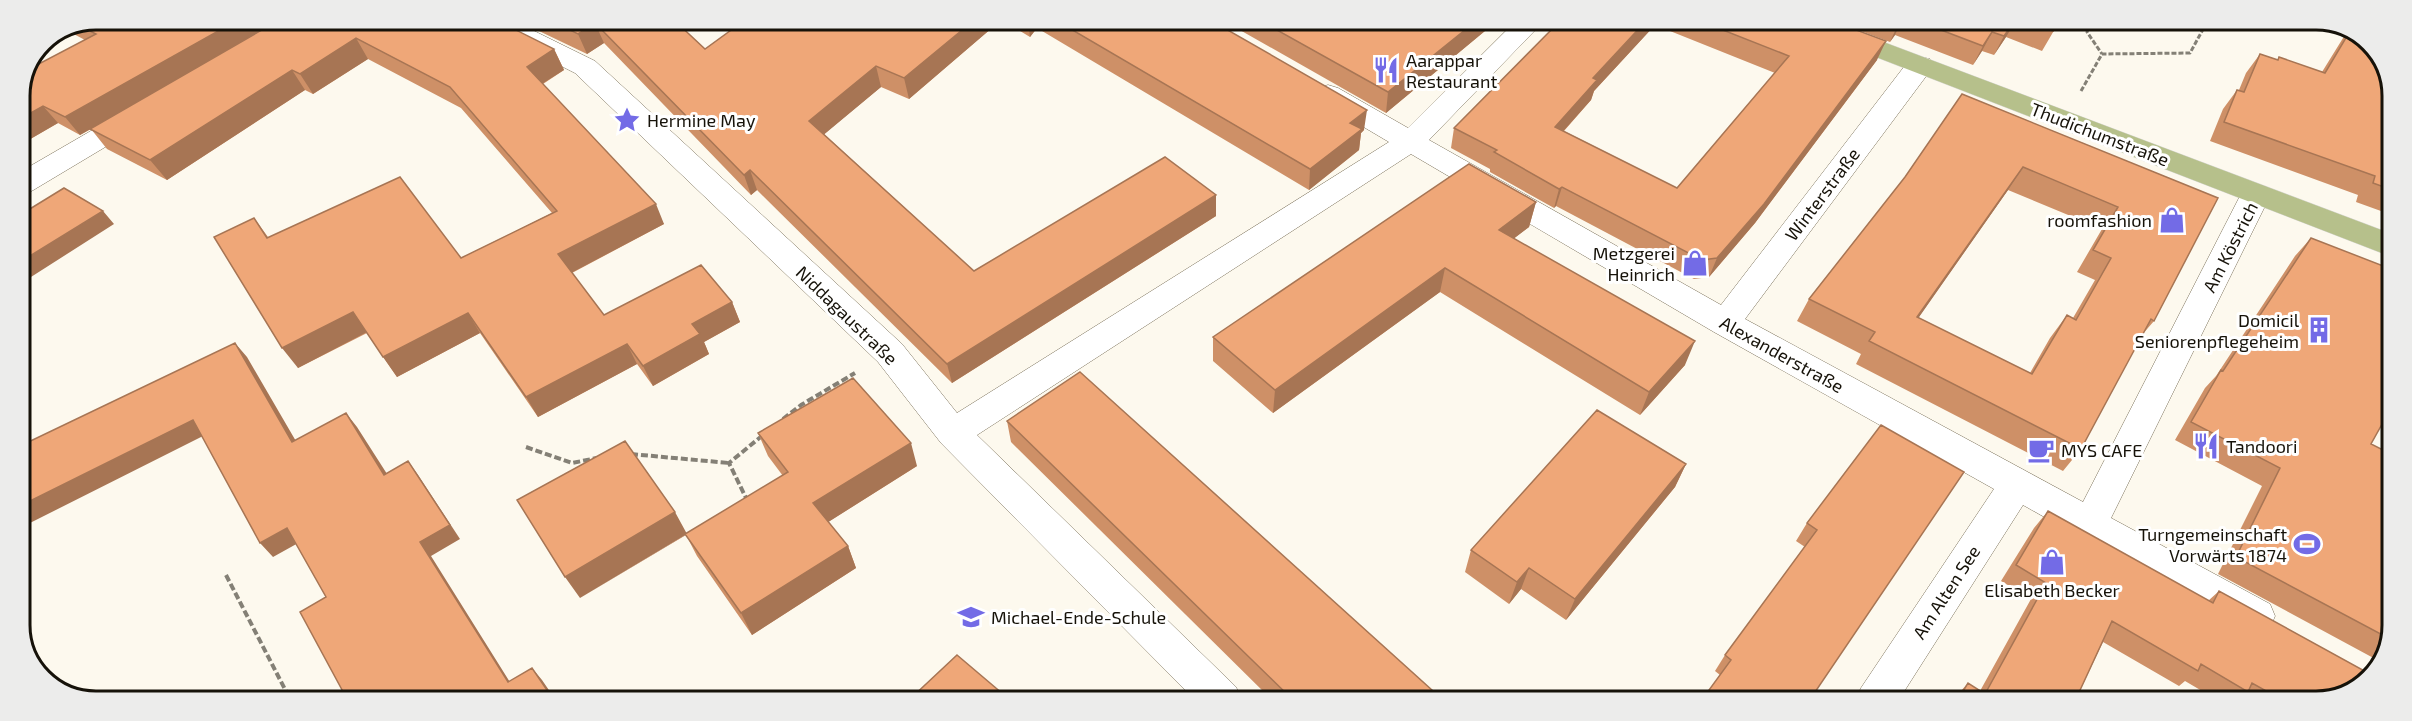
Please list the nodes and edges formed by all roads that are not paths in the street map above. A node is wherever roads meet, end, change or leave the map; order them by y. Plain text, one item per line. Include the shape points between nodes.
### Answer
1 (511, 30) edge
2 (1522, 30) edge
3 (1830, 30) edge
4 (1920, 65) junction
5 (1302, 79) edge
6 (161, 103) edge
7 (1410, 142) junction
8 (30, 179) edge
9 (2256, 194) junction
10 (2382, 242) edge
11 (1725, 323) junction
12 (952, 433) junction
13 (2017, 484) junction
14 (2090, 524) junction
15 (2285, 632) edge
16 (1213, 691) edge
17 (1882, 691) edge

1 - 12 street, Niddagaustraße via 585,67 890,353
2 - 7 street
3 - 4 main road, Thudichumstraße
4 - 9 main road, Thudichumstraße
4 - 11 street, Winterstraße
5 - 7 street, Alexanderstraße
6 - 8 street
7 - 11 street, Alexanderstraße
7 - 12 street
9 - 10 main road, Thudichumstraße
9 - 14 street, Am Köstrich
11 - 13 street, Alexanderstraße
12 - 16 street, Niddagaustraße
13 - 14 street, Alexanderstraße
13 - 17 street, Am Alten See
14 - 15 street, Alexanderstraße

